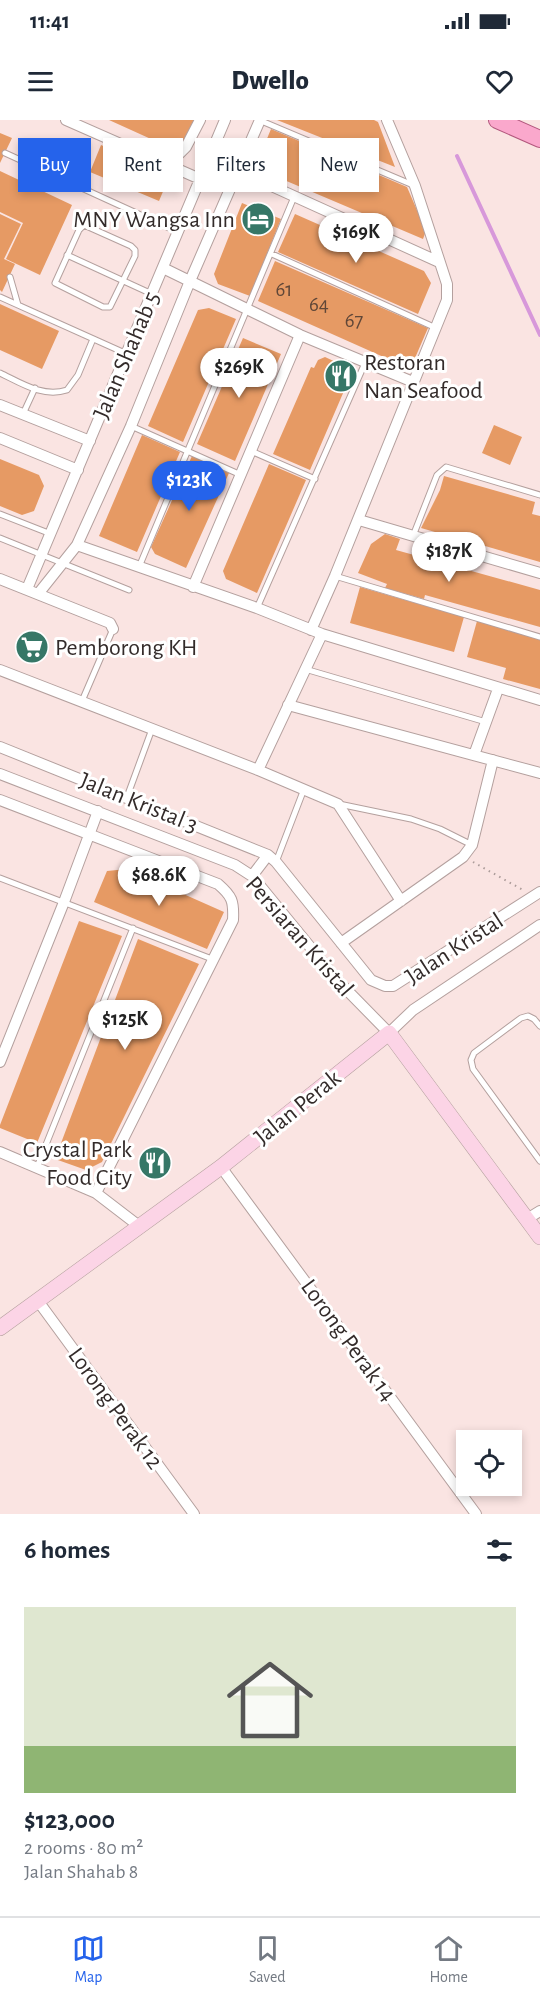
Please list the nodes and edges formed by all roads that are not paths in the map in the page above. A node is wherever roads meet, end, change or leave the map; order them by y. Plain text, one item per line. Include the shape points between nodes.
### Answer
1 (66, 120) edge
2 (201, 120) edge
3 (225, 120) edge
4 (260, 120) edge
5 (387, 120) edge
6 (497, 120) edge
7 (107, 138) edge
8 (218, 138) edge
9 (252, 138) edge
10 (540, 139) edge
11 (183, 148) edge
12 (5, 153) dead end
13 (415, 186) junction
14 (195, 191) edge
15 (229, 192) edge
16 (285, 192) edge
17 (294, 196) junction
18 (178, 232) junction
19 (272, 254) junction
20 (67, 255) junction
21 (439, 262) junction
22 (163, 268) junction
23 (10, 277) dead end
24 (124, 281) junction
25 (190, 281) junction
26 (152, 294) junction
27 (0, 297) edge
28 (18, 306) junction
29 (246, 309) junction
30 (436, 328) junction
31 (300, 335) junction
32 (93, 339) junction
33 (127, 354) junction
34 (365, 363) junction
35 (0, 373) edge
36 (413, 382) junction
37 (34, 388) junction
38 (0, 405) edge
39 (24, 414) junction
40 (131, 426) junction
41 (0, 438) edge
42 (90, 441) junction
43 (188, 451) junction
44 (250, 451) junction
45 (78, 470) junction
46 (241, 475) junction
47 (315, 479) junction
48 (540, 495) edge
49 (0, 514) edge
50 (358, 520) junction
51 (51, 534) junction
52 (413, 536) junction
53 (0, 538) edge
54 (77, 545) junction
55 (42, 555) junction
56 (63, 564) junction
57 (139, 567) junction
58 (540, 573) edge
59 (335, 576) junction
60 (0, 579) edge
61 (193, 587) junction
62 (27, 589) junction
63 (129, 590) dead end
64 (38, 594) junction
65 (257, 608) junction
66 (113, 629) joint
67 (316, 632) junction
68 (540, 637) edge
69 (305, 669) junction
70 (0, 670) edge
71 (498, 689) junction
72 (540, 700) edge
73 (82, 701) junction
74 (288, 705) junction
75 (486, 722) junction
76 (152, 729) junction
77 (0, 747) edge
78 (474, 755) junction
79 (493, 760) junction
80 (258, 770) junction
81 (540, 772) edge
82 (0, 774) edge
83 (304, 789) junction
84 (127, 797) junction
85 (0, 800) edge
86 (338, 804) junction
87 (98, 811) junction
88 (89, 834) junction
89 (472, 845) junction
90 (272, 858) junction
91 (252, 876) junction
92 (0, 878) edge
93 (537, 894) edge
94 (401, 901) junction
95 (64, 902) junction
96 (540, 925) edge
97 (133, 928) junction
98 (341, 943) junction
99 (212, 959) junction
100 (540, 1026) edge
101 (390, 1033) junction
102 (0, 1062) edge
103 (0, 1152) edge
104 (540, 1161) edge
105 (37, 1167) junction
106 (221, 1167) junction
107 (96, 1192) junction
108 (533, 1215) edge
109 (139, 1226) junction
110 (540, 1237) edge
111 (38, 1301) junction
112 (0, 1328) edge
113 (194, 1514) edge
114 (476, 1514) edge

1 - 7 street
2 - 11 street
3 - 8 street, Jalan Shahab 5
4 - 9 street
4 - 13 lane
5 - 13 street
6 - 10 main road
12 - 18 lane
13 - 21 street
14 - 18 street, Jalan Shahab 5
15 - 25 street
16 - 17 street
17 - 19 lane
17 - 21 street
18 - 22 street, Jalan Shahab 5
19 - 29 lane
19 - 30 lane
20 - 24 lane
20 - 24 lane via 55,283 103,307 112,305
20 - 24 lane via 82,226 131,246 135,256
21 - 30 street via 447,284 447,300
22 - 25 street
22 - 26 street, Jalan Shahab 5
23 - 28 lane
24 - 26 lane
25 - 29 street
25 - 40 street
26 - 33 street, Jalan Shahab 5
27 - 28 lane
28 - 32 lane
29 - 31 street
29 - 43 lane
30 - 36 street
31 - 34 street
31 - 44 street
32 - 33 lane
32 - 37 lane via 67,390 51,393
33 - 42 street, Jalan Shahab 5
34 - 36 street
34 - 47 lane
35 - 37 lane
36 - 50 street
37 - 39 lane
38 - 39 street
39 - 42 street
40 - 43 lane
40 - 54 street
41 - 45 street
42 - 45 street, Jalan Shahab 5
43 - 46 lane
43 - 57 lane
44 - 46 street
44 - 47 lane
45 - 51 street, Jalan Shahab 5
46 - 61 street
47 - 65 lane
48 - 52 lane via 446,467 437,475
49 - 51 lane
50 - 52 street
50 - 59 street
51 - 55 street, Jalan Shahab 5
52 - 58 street
53 - 55 lane
54 - 56 street
54 - 57 street
55 - 56 lane
55 - 62 street, Jalan Shahab 5
56 - 63 lane
56 - 64 street
57 - 61 street
59 - 67 street
59 - 68 lane
60 - 62 street
61 - 65 street
62 - 64 street
64 - 66 street via 110,623
65 - 67 street
66 - 73 lane
67 - 69 street
67 - 71 street
69 - 74 street
69 - 75 lane
70 - 73 street
71 - 72 street
71 - 75 street
73 - 76 street
74 - 78 street
74 - 80 street
75 - 78 street
76 - 80 street
76 - 84 lane
77 - 84 street, Jalan Kristal 3
78 - 79 street
79 - 81 street
79 - 89 street
80 - 83 street
82 - 87 street, Persiaran Kristal
83 - 86 street
83 - 90 lane
84 - 90 street, Jalan Kristal 3
85 - 88 street
86 - 89 lane via 411,819
86 - 94 street
87 - 88 street
87 - 91 street, Persiaran Kristal via 235,865
88 - 95 street
88 - 99 street via 218,884 230,895 233,920
89 - 94 street via 463,857
90 - 91 street
90 - 98 street, Jalan Kristal
91 - 101 street, Persiaran Kristal via 338,981
92 - 95 lane
93 - 98 street, Jalan Kristal via 393,986 371,980
94 - 98 street
95 - 97 lane
95 - 102 street
96 - 101 street, Jalan Kristal via 413,1010
97 - 99 lane
97 - 105 lane
99 - 107 street
100 - 104 lane via 528,1016 521,1018 474,1053 471,1060 473,1069
101 - 106 street, Jalan Perak
101 - 108 street
103 - 105 street
105 - 107 street
106 - 109 street, Jalan Perak
106 - 114 street, Lorong Perak 14
107 - 109 street
108 - 110 street
109 - 111 street, Jalan Perak
111 - 112 street, Jalan Perak
111 - 113 street, Lorong Perak 12

